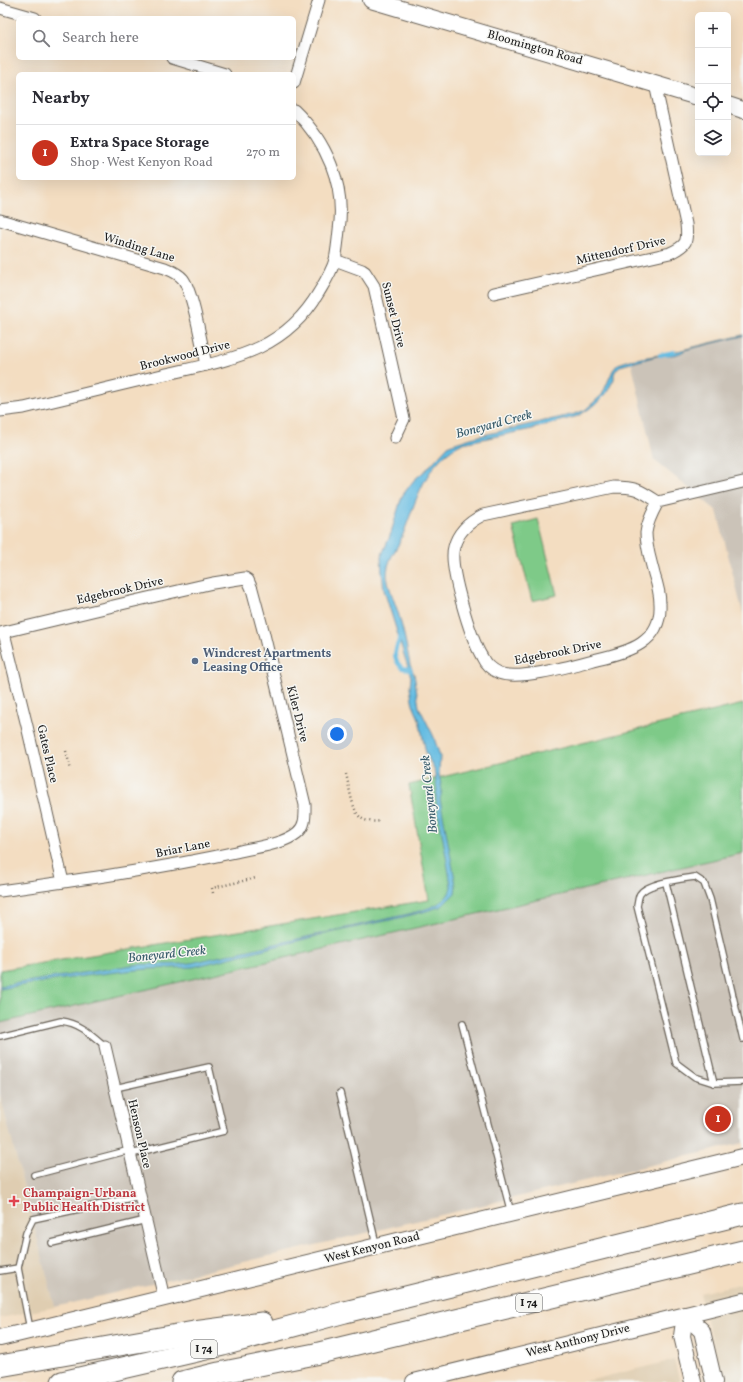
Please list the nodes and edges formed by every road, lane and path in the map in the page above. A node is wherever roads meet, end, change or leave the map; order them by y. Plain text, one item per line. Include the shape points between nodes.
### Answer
1 (319, 0) edge
2 (371, 0) edge
3 (0, 8) edge
4 (28, 16) edge
5 (179, 60) edge
6 (218, 72) edge
7 (296, 76) edge
8 (655, 84) junction
9 (695, 95) edge
10 (731, 106) edge
11 (743, 110) edge
12 (296, 112) edge
13 (0, 220) edge
14 (335, 260) junction
15 (494, 293) dead end
16 (206, 365) junction
17 (0, 411) edge
18 (394, 438) dead end
19 (743, 482) edge
20 (658, 502) junction
21 (247, 578) joint
22 (2, 633) edge
23 (66, 751) dead end
24 (296, 765) joint
25 (71, 770) dead end
26 (346, 774) dead end
27 (381, 821) dead end
28 (256, 878) dead end
29 (63, 882) junction
30 (666, 883) junction
31 (0, 891) edge
32 (212, 893) dead end
33 (462, 1024) dead end
34 (0, 1036) edge
35 (743, 1039) edge
36 (105, 1046) joint
37 (743, 1082) edge
38 (714, 1083) junction
39 (115, 1088) junction
40 (340, 1093) dead end
41 (130, 1152) junction
42 (743, 1157) edge
43 (34, 1175) dead end
44 (140, 1196) junction
45 (511, 1213) junction
46 (743, 1214) edge
47 (146, 1220) junction
48 (52, 1243) dead end
49 (377, 1246) junction
50 (743, 1252) edge
51 (18, 1268) junction
52 (0, 1271) edge
53 (164, 1298) junction
54 (743, 1301) edge
55 (345, 1312) junction
56 (685, 1315) junction
57 (31, 1331) junction
58 (0, 1338) edge
59 (315, 1354) junction
60 (0, 1366) edge
61 (62, 1382) edge
62 (182, 1382) edge
63 (233, 1382) edge
64 (414, 1382) edge
65 (694, 1382) edge
66 (714, 1382) edge

1 - 7 street
2 - 8 street, Bloomington Road
3 - 4 street
5 - 6 street
8 - 9 street, Bloomington Road
8 - 15 street, Mittendorf Drive via 686,224 686,243 670,253
10 - 11 street
12 - 14 street via 316,135 334,173 342,215
13 - 16 street, Winding Lane via 177,273 190,292
14 - 16 street, Brookwood Drive via 312,305 300,320 283,334 250,352
14 - 18 street, Sunset Drive via 362,270 374,286 404,419
16 - 17 street, Brookwood Drive via 24,408
19 - 20 street
20 - 20 street, Edgebrook Drive via 641,490 614,487 483,515 464,528 453,549 454,567 473,639 490,668 499,673 515,676 550,671 619,654 638,646 649,637 660,614 660,603 646,533
21 - 22 street, Edgebrook Drive via 213,583
21 - 24 street, Kiler Drive via 261,623
22 - 29 street, Gates Place via 27,726
23 - 25 path
24 - 29 street, Briar Lane via 306,805 305,820 300,831 289,838 190,862
26 - 27 path via 352,800 360,817 367,821
28 - 32 path via 212,888
29 - 31 street, Briar Lane
30 - 35 lane via 695,877 704,883
30 - 38 lane
30 - 38 lane via 646,888 639,895 637,906 676,1063 695,1077
33 - 45 lane
34 - 36 lane via 61,1021 71,1022 86,1030
36 - 39 street, Henson Place
37 - 38 lane
39 - 41 street, Henson Place
39 - 41 lane via 209,1067 224,1131
40 - 49 lane
41 - 43 lane
41 - 44 street, Henson Place
42 - 45 street, West Kenyon Road
44 - 47 street, Henson Place
44 - 51 lane via 33,1220 26,1233
45 - 49 street, West Kenyon Road
46 - 55 highway, I 74
47 - 48 lane
47 - 53 street, Henson Place
49 - 53 street, West Kenyon Road
50 - 59 highway, I 74
51 - 52 lane
51 - 57 lane
53 - 57 street, West Kenyon Road
54 - 56 street, West Anthony Drive
55 - 60 highway via 194,1332
55 - 61 highway, I 74 via 223,1345
56 - 64 street, West Anthony Drive
56 - 65 street via 682,1336
56 - 66 street via 702,1331
57 - 58 street, West Kenyon Road
59 - 62 highway, I 74
59 - 63 highway

